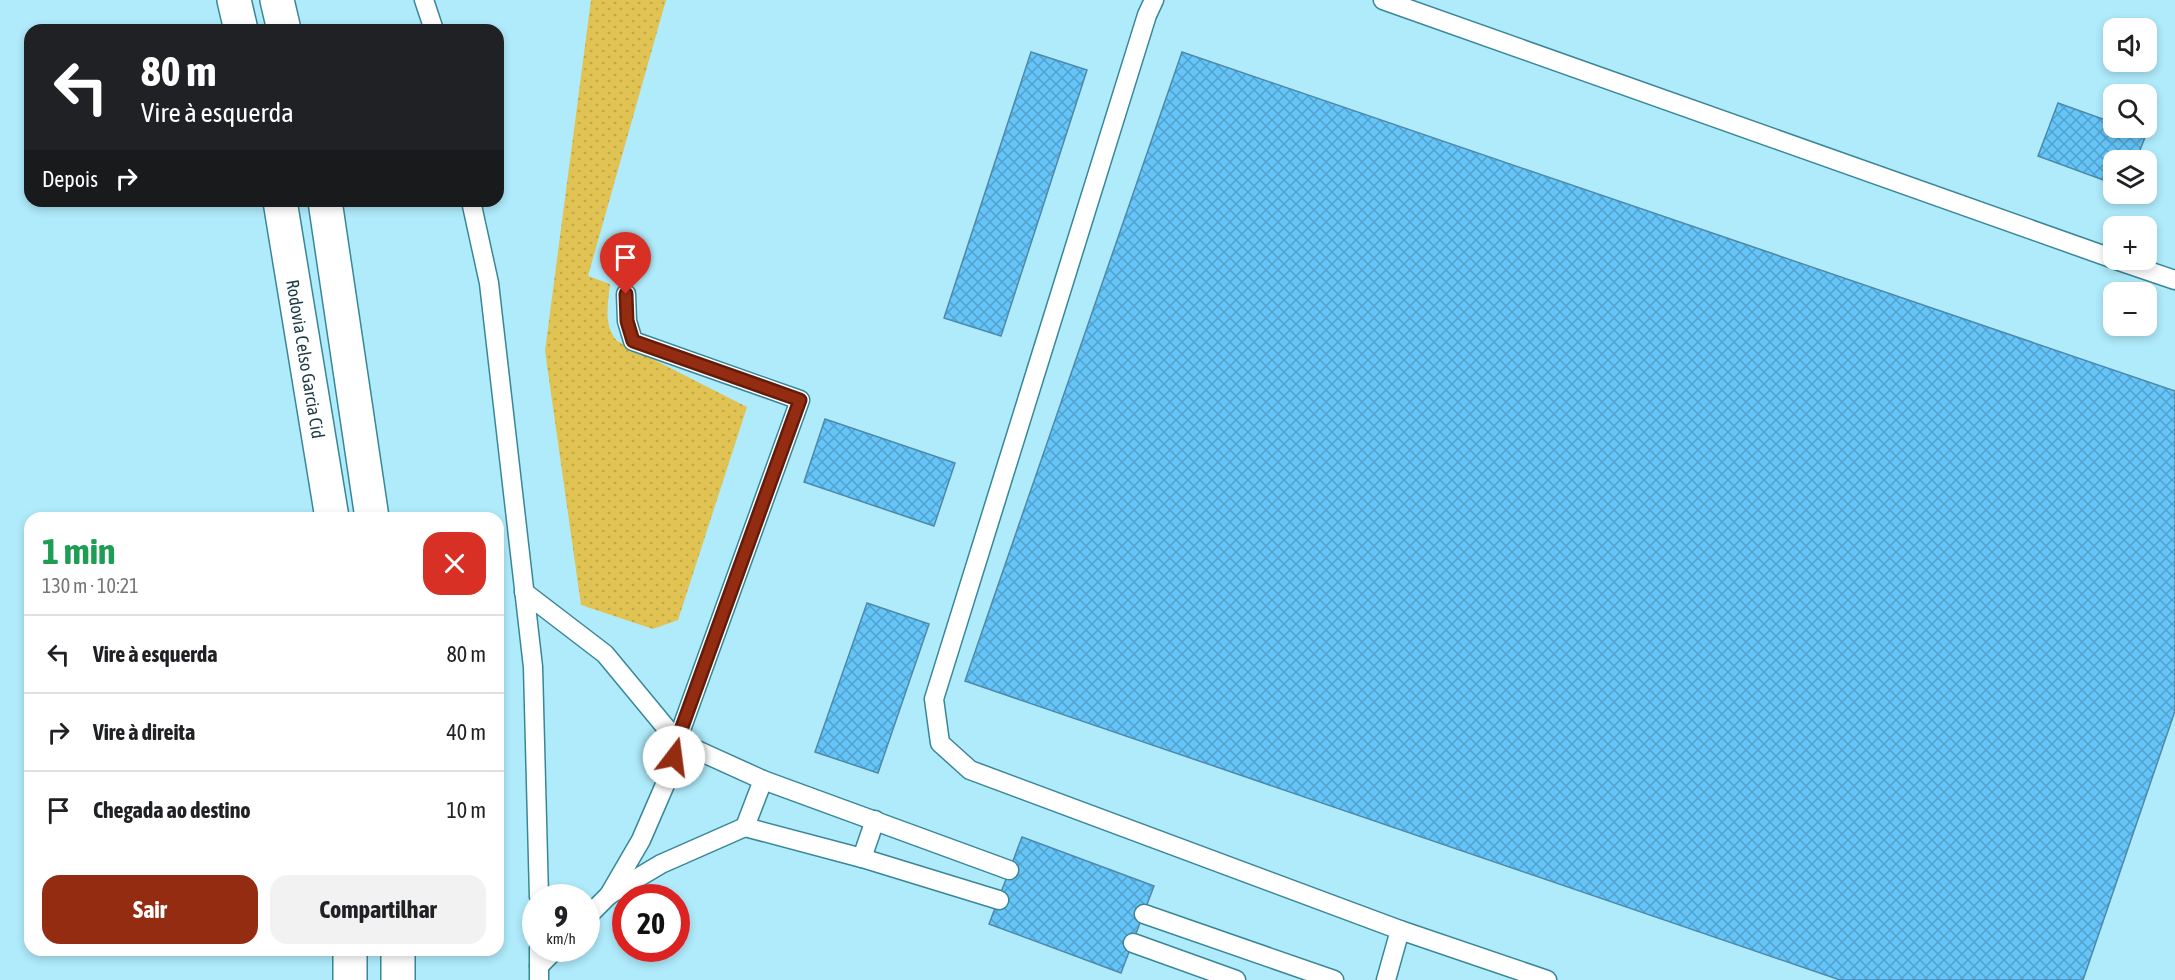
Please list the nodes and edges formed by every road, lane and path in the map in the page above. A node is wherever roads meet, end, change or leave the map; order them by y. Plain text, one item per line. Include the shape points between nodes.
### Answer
1 (234, 0) edge
2 (277, 0) edge
3 (424, 0) edge
4 (1154, 0) edge
5 (1383, 0) edge
6 (240, 24) edge
7 (283, 24) edge
8 (432, 24) edge
9 (281, 207) edge
10 (327, 207) edge
11 (472, 207) edge
12 (2103, 255) edge
13 (2146, 270) edge
14 (2175, 280) edge
15 (626, 294) dead end
16 (331, 512) edge
17 (371, 512) edge
18 (524, 592) junction
19 (677, 741) junction
20 (763, 780) junction
21 (875, 820) junction
22 (745, 827) junction
23 (862, 858) junction
24 (1009, 870) dead end
25 (538, 884) edge
26 (609, 895) junction
27 (999, 900) dead end
28 (600, 904) edge
29 (1144, 914) dead end
30 (1400, 930) junction
31 (1133, 943) dead end
32 (350, 956) edge
33 (398, 956) edge
34 (350, 980) edge
35 (398, 980) edge
36 (1236, 980) edge
37 (1334, 980) edge
38 (1386, 980) edge
39 (1547, 980) edge

1 - 6 highway
2 - 7 highway
3 - 8 lane
4 - 30 lane via 934,699 940,743 970,770
5 - 12 lane
9 - 16 highway, Rodovia Celso Garcia Cid
10 - 17 highway
11 - 18 lane via 489,283
13 - 14 lane
15 - 19 lane via 633,341 800,400
18 - 19 lane via 605,654
18 - 25 lane via 533,668
19 - 20 lane
19 - 26 lane via 659,802
20 - 21 lane
20 - 22 lane
21 - 23 lane
21 - 24 lane
22 - 23 lane
22 - 26 lane via 661,864
23 - 27 lane
26 - 28 lane
29 - 37 lane
30 - 38 lane
30 - 39 lane
31 - 36 lane
32 - 34 highway
33 - 35 highway

